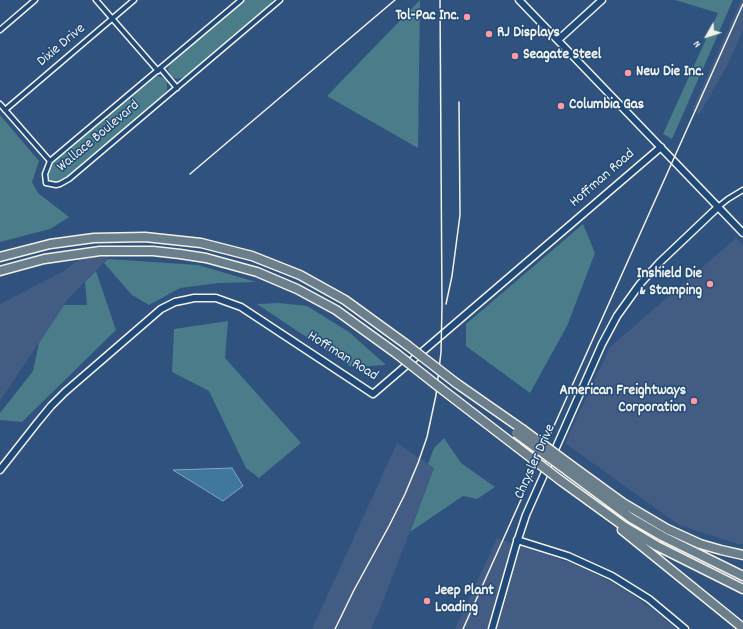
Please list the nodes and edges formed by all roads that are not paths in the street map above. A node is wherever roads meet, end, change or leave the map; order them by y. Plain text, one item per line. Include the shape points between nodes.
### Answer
1 (35, 0) edge
2 (96, 0) edge
3 (134, 0) edge
4 (242, 0) edge
5 (280, 0) edge
6 (519, 0) edge
7 (602, 0) edge
8 (112, 19) junction
9 (0, 30) edge
10 (558, 40) junction
11 (159, 70) junction
12 (177, 88) junction
13 (0, 104) edge
14 (5, 110) junction
15 (661, 147) junction
16 (50, 161) junction
17 (743, 190) edge
18 (718, 207) junction
19 (743, 233) edge
20 (0, 257) edge
21 (0, 271) edge
22 (570, 469) junction
23 (0, 470) edge
24 (603, 512) junction
25 (517, 540) junction
26 (700, 544) junction
27 (743, 551) edge
28 (743, 555) edge
29 (743, 576) edge
30 (743, 589) edge
31 (727, 615) junction
32 (743, 628) edge
33 (492, 629) edge
34 (684, 629) edge
35 (738, 629) edge

1 - 9 street
2 - 8 street
3 - 8 street, Dixie Drive
4 - 11 street, Wallace Boulevard
5 - 12 street, Wallace Boulevard
6 - 10 street
7 - 10 street
8 - 11 street
8 - 14 street, Dixie Drive
10 - 15 street
11 - 12 street
11 - 16 street, Wallace Boulevard
12 - 16 street, Wallace Boulevard via 65,182 56,186 46,183 45,174
13 - 14 street
14 - 16 street
15 - 18 street
15 - 23 street, Hoffman Road via 374,394 241,307 216,298 194,298 161,309 65,392 41,417
17 - 18 street
18 - 19 street
18 - 25 street, Chrysler Drive via 659,263 617,316 602,344
20 - 22 highway, bridge via 82,239 149,237 201,243 276,264 338,295 370,317
21 - 24 highway, bridge via 62,256 133,250 171,252 206,258 274,278 336,310
22 - 26 highway via 641,515
22 - 29 highway via 622,513
24 - 30 highway via 657,546
24 - 31 highway
25 - 33 street, Chrysler Drive
25 - 34 street via 568,556 612,576 649,599
26 - 27 highway
26 - 28 highway
31 - 32 highway
31 - 35 highway

